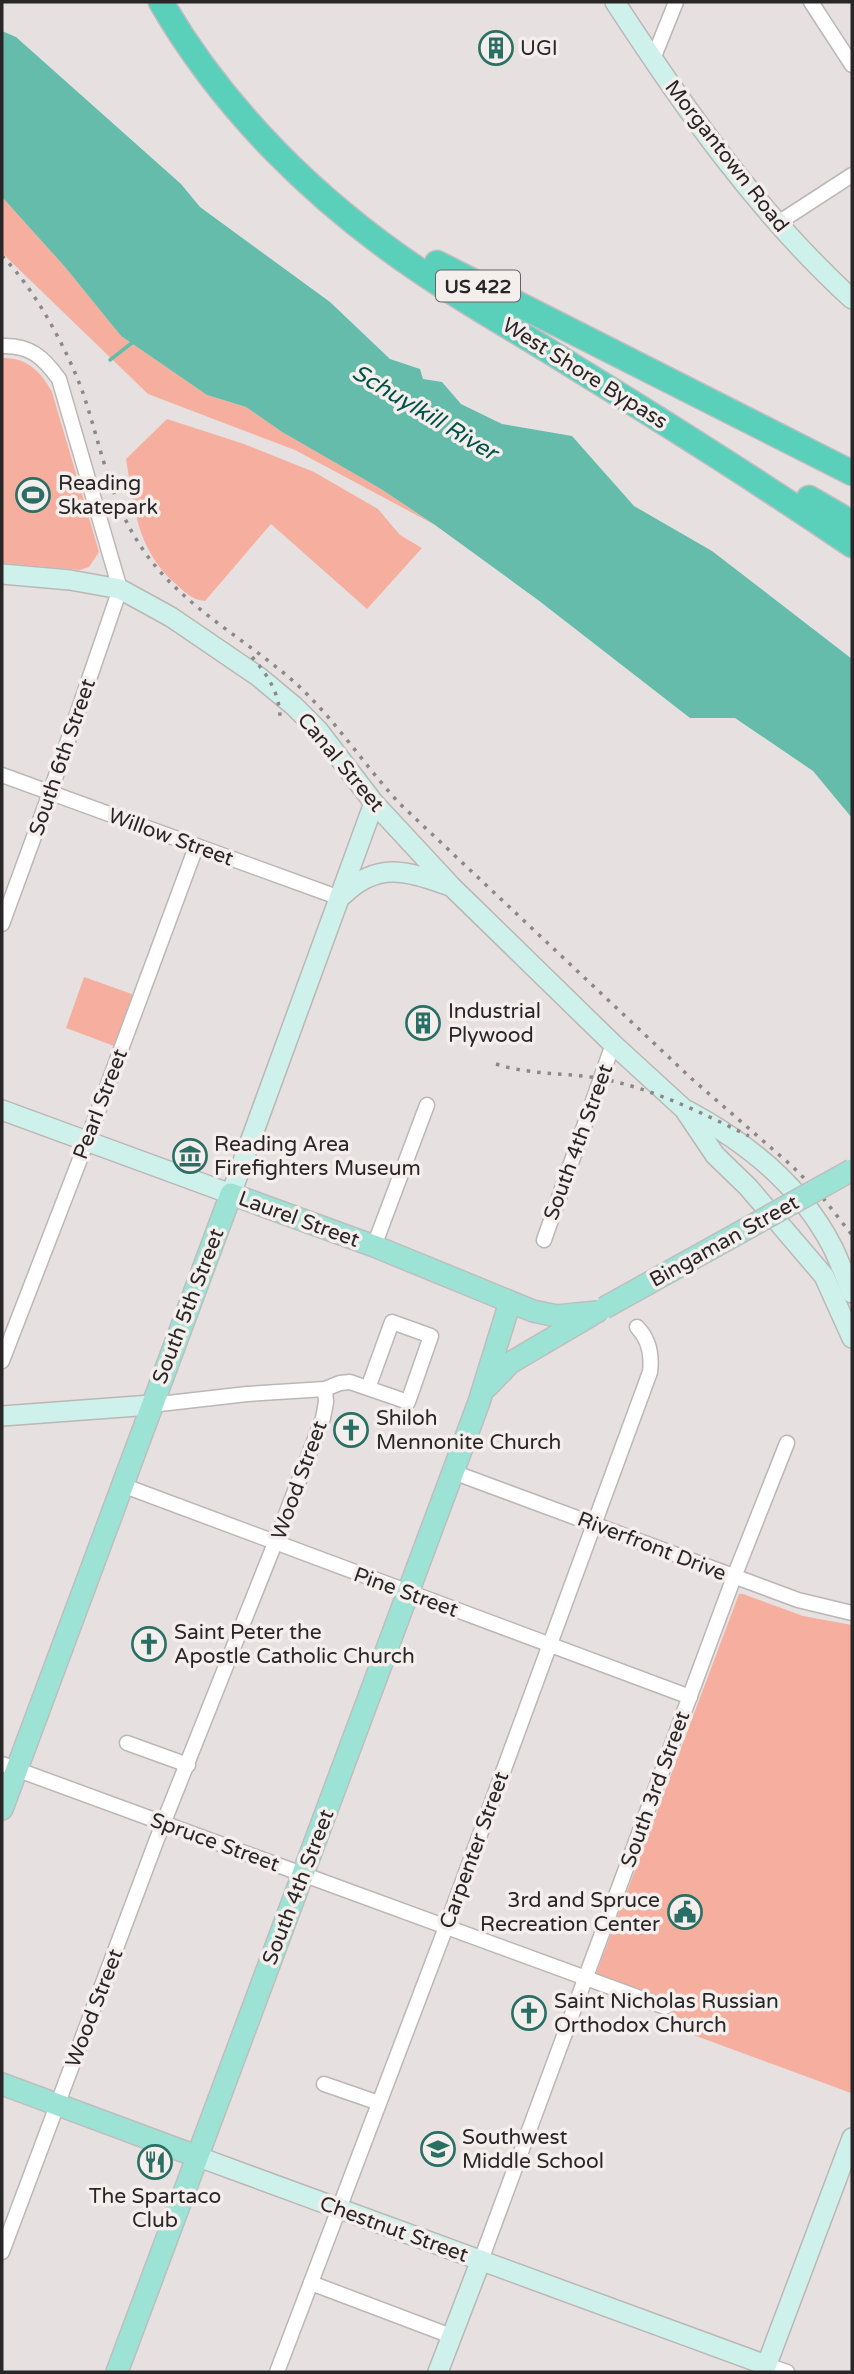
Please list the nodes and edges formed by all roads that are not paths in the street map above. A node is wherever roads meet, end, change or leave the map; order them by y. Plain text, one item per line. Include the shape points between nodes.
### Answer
1 (161, 2) edge
2 (179, 2) edge
3 (615, 2) edge
4 (676, 2) edge
5 (811, 2) edge
6 (653, 59) junction
7 (852, 65) edge
8 (852, 175) edge
9 (778, 223) junction
10 (852, 299) edge
11 (2, 345) edge
12 (668, 380) junction
13 (639, 406) junction
14 (852, 473) edge
15 (852, 485) edge
16 (852, 523) edge
17 (852, 545) edge
18 (2, 575) edge
19 (120, 589) junction
20 (2, 775) edge
21 (50, 793) junction
22 (374, 803) junction
23 (196, 847) junction
24 (452, 887) junction
25 (340, 898) junction
26 (2, 925) edge
27 (613, 1044) junction
28 (427, 1105) dead end
29 (684, 1109) junction
30 (2, 1110) edge
31 (87, 1141) junction
32 (852, 1170) edge
33 (231, 1194) junction
34 (544, 1240) dead end
35 (374, 1246) junction
36 (852, 1293) edge
37 (510, 1302) junction
38 (600, 1310) junction
39 (637, 1327) dead end
40 (852, 1338) edge
41 (2, 1361) edge
42 (368, 1388) junction
43 (325, 1390) junction
44 (479, 1402) junction
45 (151, 1405) junction
46 (2, 1416) edge
47 (787, 1443) dead end
48 (453, 1472) junction
49 (122, 1485) junction
50 (594, 1524) junction
51 (275, 1543) junction
52 (734, 1577) junction
53 (408, 1593) junction
54 (852, 1613) edge
55 (549, 1645) junction
56 (690, 1697) junction
57 (127, 1743) dead end
58 (188, 1765) junction
59 (9, 1767) edge
60 (2, 1809) edge
61 (164, 1824) junction
62 (303, 1875) junction
63 (446, 1927) junction
64 (585, 1978) junction
65 (665, 2007) dead end
66 (2, 2084) edge
67 (324, 2084) dead end
68 (379, 2103) junction
69 (57, 2105) junction
70 (852, 2138) edge
71 (196, 2156) junction
72 (338, 2208) junction
73 (2, 2252) edge
74 (481, 2260) junction
75 (311, 2283) junction
76 (451, 2336) junction
77 (765, 2368) edge
78 (117, 2372) edge
79 (277, 2372) edge
80 (438, 2372) edge
81 (787, 2372) edge

1 - 13 highway, West Shore Bypass / US 422 via 244,119 349,219 423,273
2 - 12 highway, West Shore Bypass / US 422 via 253,104 363,213 446,268
3 - 6 street, Morgantown Road
4 - 6 street
5 - 7 street
6 - 9 street, Morgantown Road via 724,158
8 - 9 street
9 - 10 street, Morgantown Road
11 - 19 street via 37,354 59,379
12 - 14 highway, West Shore Bypass / US 422
12 - 15 highway
13 - 16 highway
13 - 17 highway, West Shore Bypass / US 422
18 - 19 street, Canal Street
19 - 21 street, South 6th Street
19 - 22 street, Canal Street via 171,617 274,688 318,730
20 - 21 street, Willow Street
21 - 23 street, Willow Street
21 - 26 street, South 6th Street
22 - 24 street, Canal Street
22 - 25 street, South 5th Street
23 - 25 street, Willow Street
23 - 31 street, Pearl Street
24 - 25 street via 396,872 364,877
24 - 27 street, Canal Street
25 - 33 street, South 5th Street
27 - 29 street, Canal Street
27 - 34 street, South 4th Street
28 - 35 street
29 - 36 street, Canal Street via 714,1125 786,1181 833,1248
29 - 40 street, Canal Street via 715,1155 824,1276
30 - 31 street, Laurel Street
31 - 33 street, Laurel Street
31 - 41 street, Pearl Street
32 - 38 main road, Bingaman Street, bridge
33 - 35 main road, Laurel Street
33 - 45 main road, South 5th Street
35 - 37 main road, Laurel Street
37 - 38 main road, Laurel Street via 557,1316
37 - 44 main road, South 4th Street
38 - 44 main road, South 4th Street via 510,1363 491,1381
39 - 50 street, Carpenter Street via 652,1357 650,1372
42 - 42 street via 392,1322 431,1336 408,1402
42 - 43 street via 350,1382
43 - 45 street
43 - 51 street, Wood Street via 323,1418
44 - 48 main road, South 4th Street
45 - 46 street
45 - 49 main road, South 5th Street
47 - 52 street, South 3rd Street
48 - 50 street, Riverfront Drive
48 - 53 main road, South 4th Street
49 - 51 street, Pine Street
49 - 59 main road, South 5th Street
50 - 52 street, Riverfront Drive
50 - 55 street, Carpenter Street
51 - 53 street, Pine Street
51 - 58 street, Wood Street
52 - 54 street, Riverfront Drive
52 - 56 street, South 3rd Street
53 - 55 street, Pine Street
53 - 62 main road, South 4th Street
55 - 56 street, Pine Street
55 - 63 street, Carpenter Street
56 - 64 street, South 3rd Street
57 - 58 street
58 - 61 street, Wood Street
59 - 60 main road, South 5th Street
59 - 61 street, Spruce Street
61 - 62 street, Spruce Street
61 - 69 street, Wood Street
62 - 63 street, Spruce Street
62 - 71 main road, South 4th Street
63 - 64 street, Spruce Street
63 - 68 street, Carpenter Street
64 - 65 street, Spruce Street
64 - 74 street, South 3rd Street
66 - 69 main road, Chestnut Street
67 - 68 street
68 - 72 street, Carpenter Street
69 - 71 main road, Chestnut Street
69 - 73 street, Wood Street
70 - 77 street
71 - 72 street, Chestnut Street
71 - 78 main road, South 4th Street
72 - 74 street, Chestnut Street
72 - 75 street, Carpenter Street
74 - 76 street, South 3rd Street
74 - 77 street, Chestnut Street
75 - 76 street
75 - 79 street, Carpenter Street
76 - 80 street, South 3rd Street
77 - 81 street, Chestnut Street

